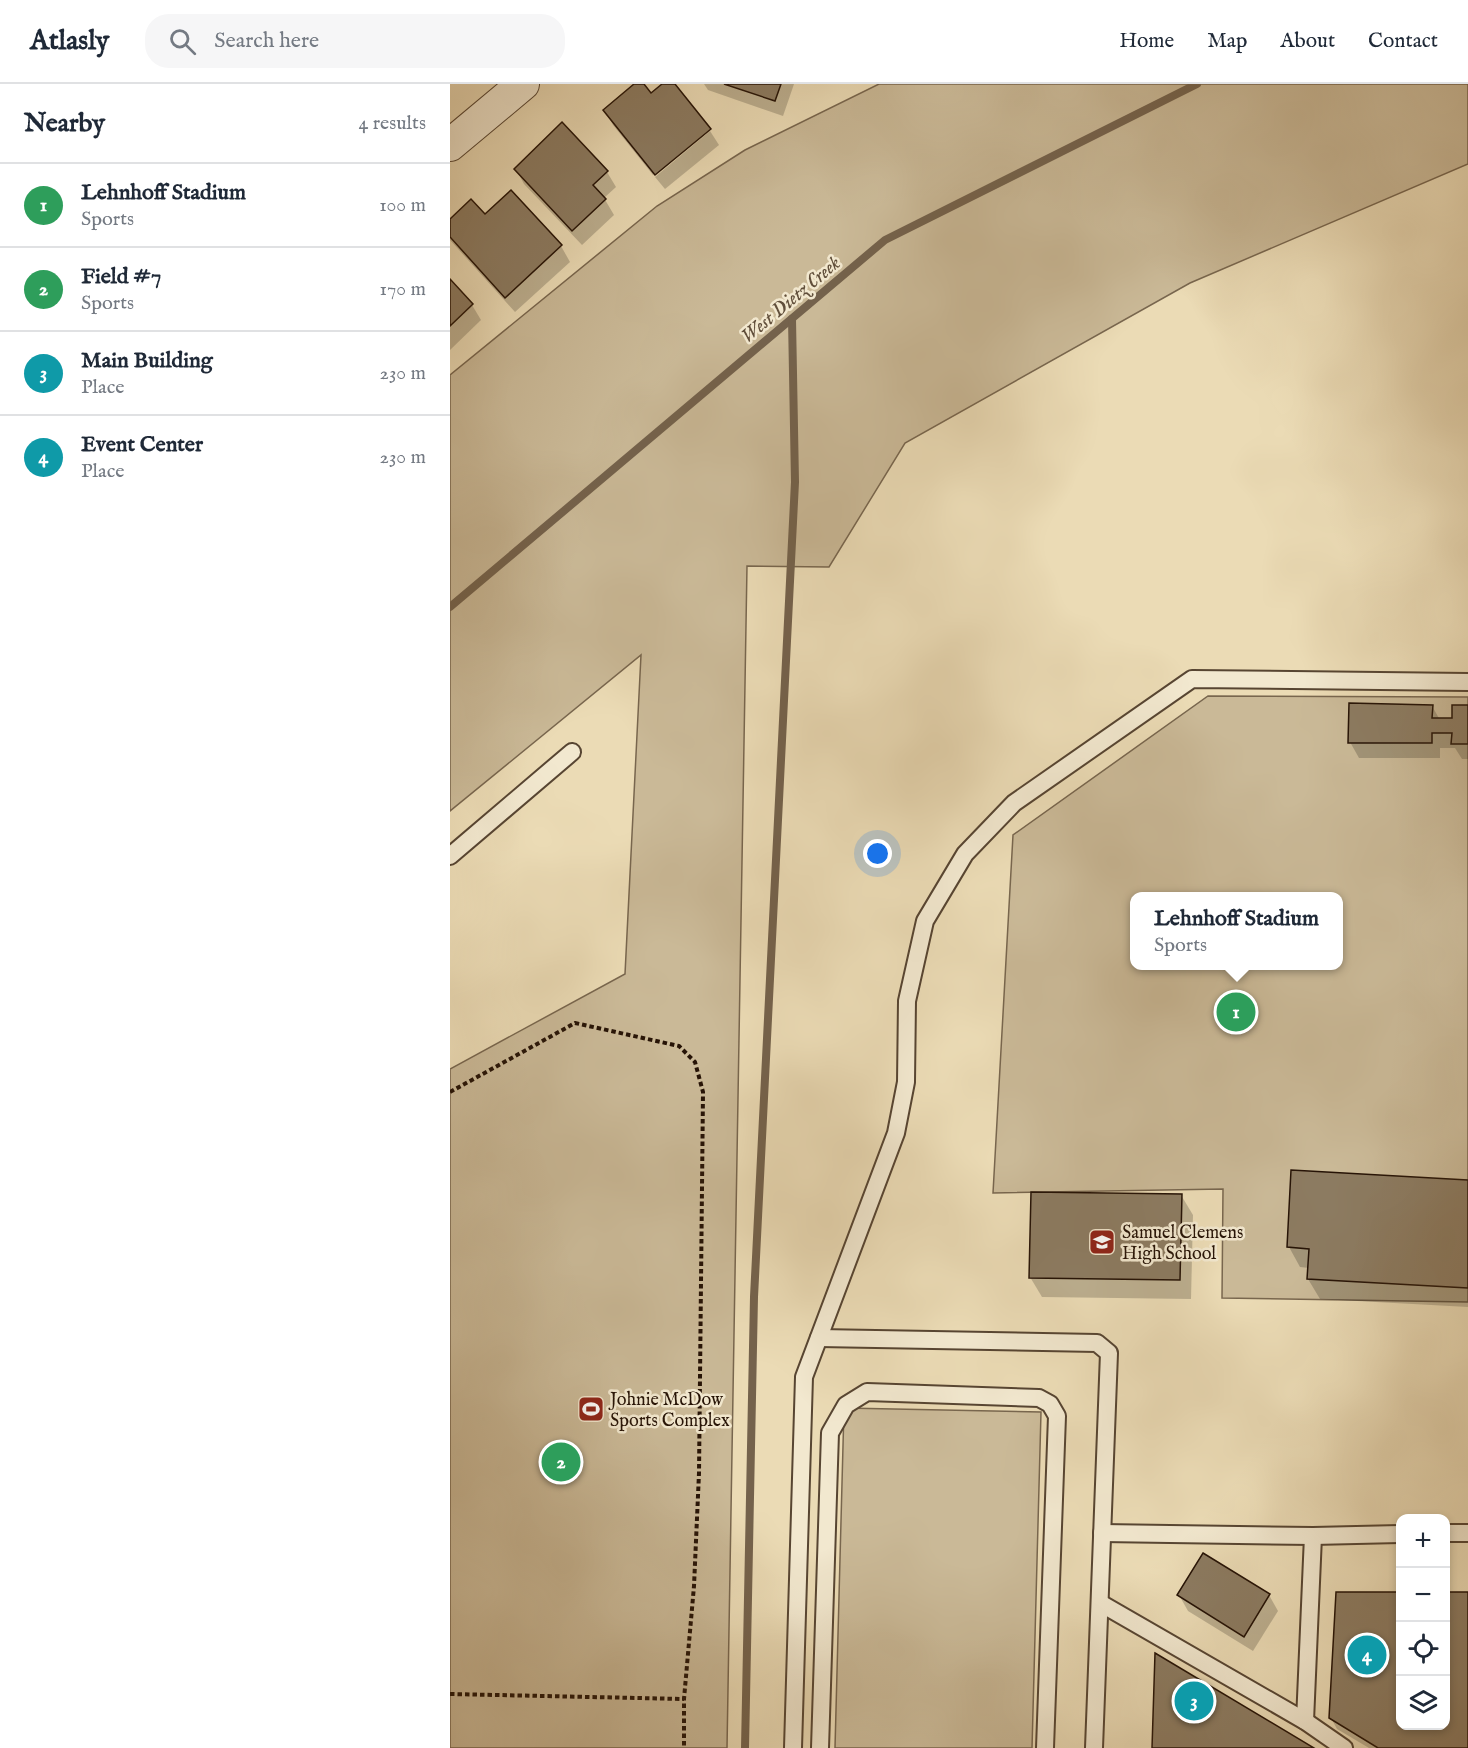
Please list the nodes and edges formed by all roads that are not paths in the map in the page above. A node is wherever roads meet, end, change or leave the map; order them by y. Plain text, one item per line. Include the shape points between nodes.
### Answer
1 (523, 84) edge
2 (450, 145) edge
3 (1468, 682) edge
4 (572, 752) dead end
5 (450, 856) edge
6 (819, 1338) junction
7 (801, 1470) junction
8 (828, 1472) junction
9 (1102, 1533) junction
10 (1450, 1533) edge
11 (1468, 1533) edge
12 (1396, 1534) edge
13 (1313, 1536) junction
14 (1100, 1603) junction
15 (1305, 1722) junction
16 (793, 1748) edge
17 (820, 1748) edge
18 (1045, 1748) edge
19 (1094, 1748) edge
20 (1344, 1748) edge

1 - 2 street
3 - 6 lane via 1192,679 1014,803 965,854 925,921 907,1001 906,1082 896,1133
4 - 5 lane
6 - 7 lane via 804,1377
6 - 9 lane via 1097,1343 1109,1353
7 - 8 lane
7 - 16 lane
8 - 17 lane
8 - 18 lane via 830,1433 846,1405 867,1392 1040,1398 1050,1404 1057,1416
9 - 13 lane
9 - 14 lane
10 - 11 lane
12 - 13 lane
13 - 15 lane
14 - 15 lane
14 - 19 lane
15 - 20 lane

